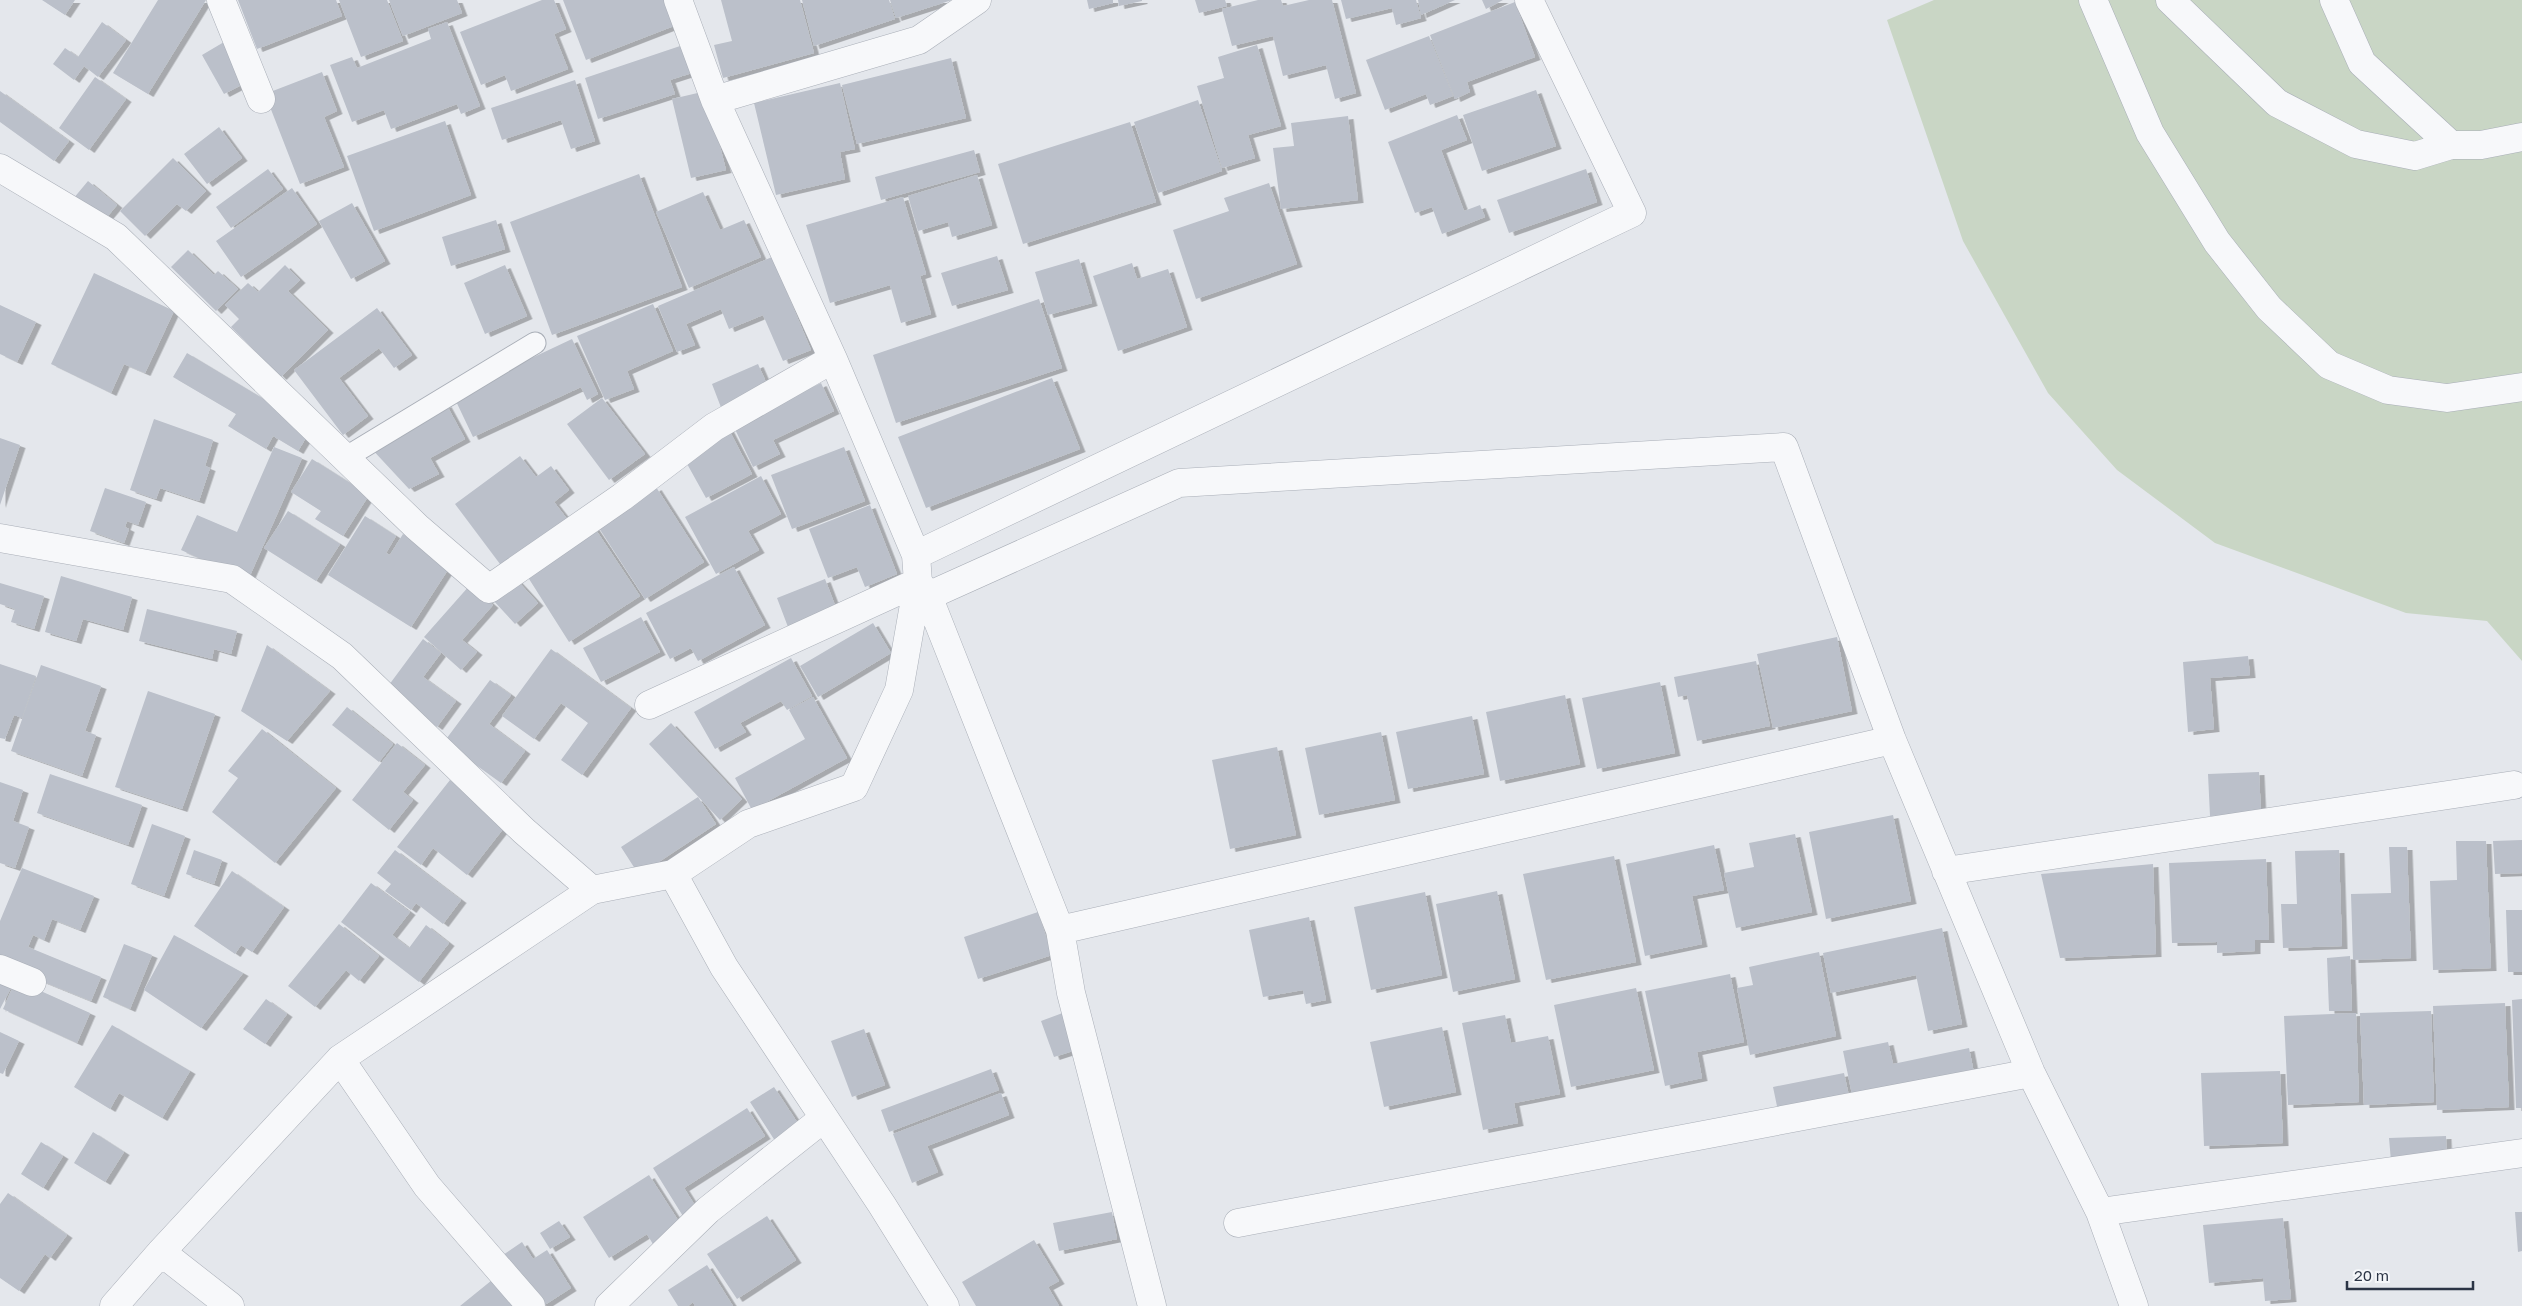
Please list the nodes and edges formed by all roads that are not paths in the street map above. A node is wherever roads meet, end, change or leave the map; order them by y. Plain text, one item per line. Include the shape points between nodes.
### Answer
1 (221, 0) edge
2 (678, 0) edge
3 (977, 0) edge
4 (1529, 0) edge
5 (2092, 0) edge
6 (2170, 0) edge
7 (2334, 0) edge
8 (261, 99) dead end
9 (715, 100) junction
10 (2522, 137) edge
11 (2451, 144) junction
12 (0, 168) edge
13 (535, 343) dead end
14 (833, 359) junction
15 (2522, 387) edge
16 (345, 458) junction
17 (0, 538) edge
18 (916, 555) junction
19 (923, 589) junction
20 (649, 704) dead end
21 (1892, 740) junction
22 (2514, 785) dead end
23 (1946, 871) junction
24 (673, 874) junction
25 (592, 890) junction
26 (1060, 930) junction
27 (0, 969) edge
28 (32, 982) dead end
29 (340, 1059) junction
30 (2031, 1074) junction
31 (824, 1118) junction
32 (2522, 1153) edge
33 (2100, 1212) junction
34 (1238, 1223) dead end
35 (161, 1252) junction
36 (114, 1306) edge
37 (230, 1306) edge
38 (531, 1306) edge
39 (609, 1306) edge
40 (945, 1306) edge
41 (1152, 1306) edge
42 (2134, 1306) edge

1 - 8 street
2 - 9 street
3 - 9 street via 919,40
4 - 18 street via 1632,213
5 - 15 street via 2150,133 2217,242 2269,308 2329,365 2388,390 2447,398
6 - 11 street via 2277,103 2356,144 2415,156
7 - 11 street via 2362,63
9 - 14 street
10 - 11 street via 2481,144
12 - 16 street via 116,237
13 - 16 lane
14 - 16 street via 714,427 622,497 489,589 417,527
14 - 18 street
17 - 25 street via 232,579 342,656 524,831
18 - 19 street
19 - 20 street
19 - 21 street via 1179,484 1784,447
19 - 24 street via 899,690 854,787 748,824
19 - 26 street
21 - 23 street
21 - 26 street
22 - 23 street
23 - 30 street
24 - 25 street
24 - 31 street via 724,967
25 - 29 street
26 - 41 street via 1071,993
27 - 28 street
29 - 35 street
29 - 38 street via 427,1186
30 - 33 street
30 - 34 street
31 - 39 street via 708,1210
31 - 40 street
32 - 33 street
33 - 42 street
35 - 36 street
35 - 37 street

